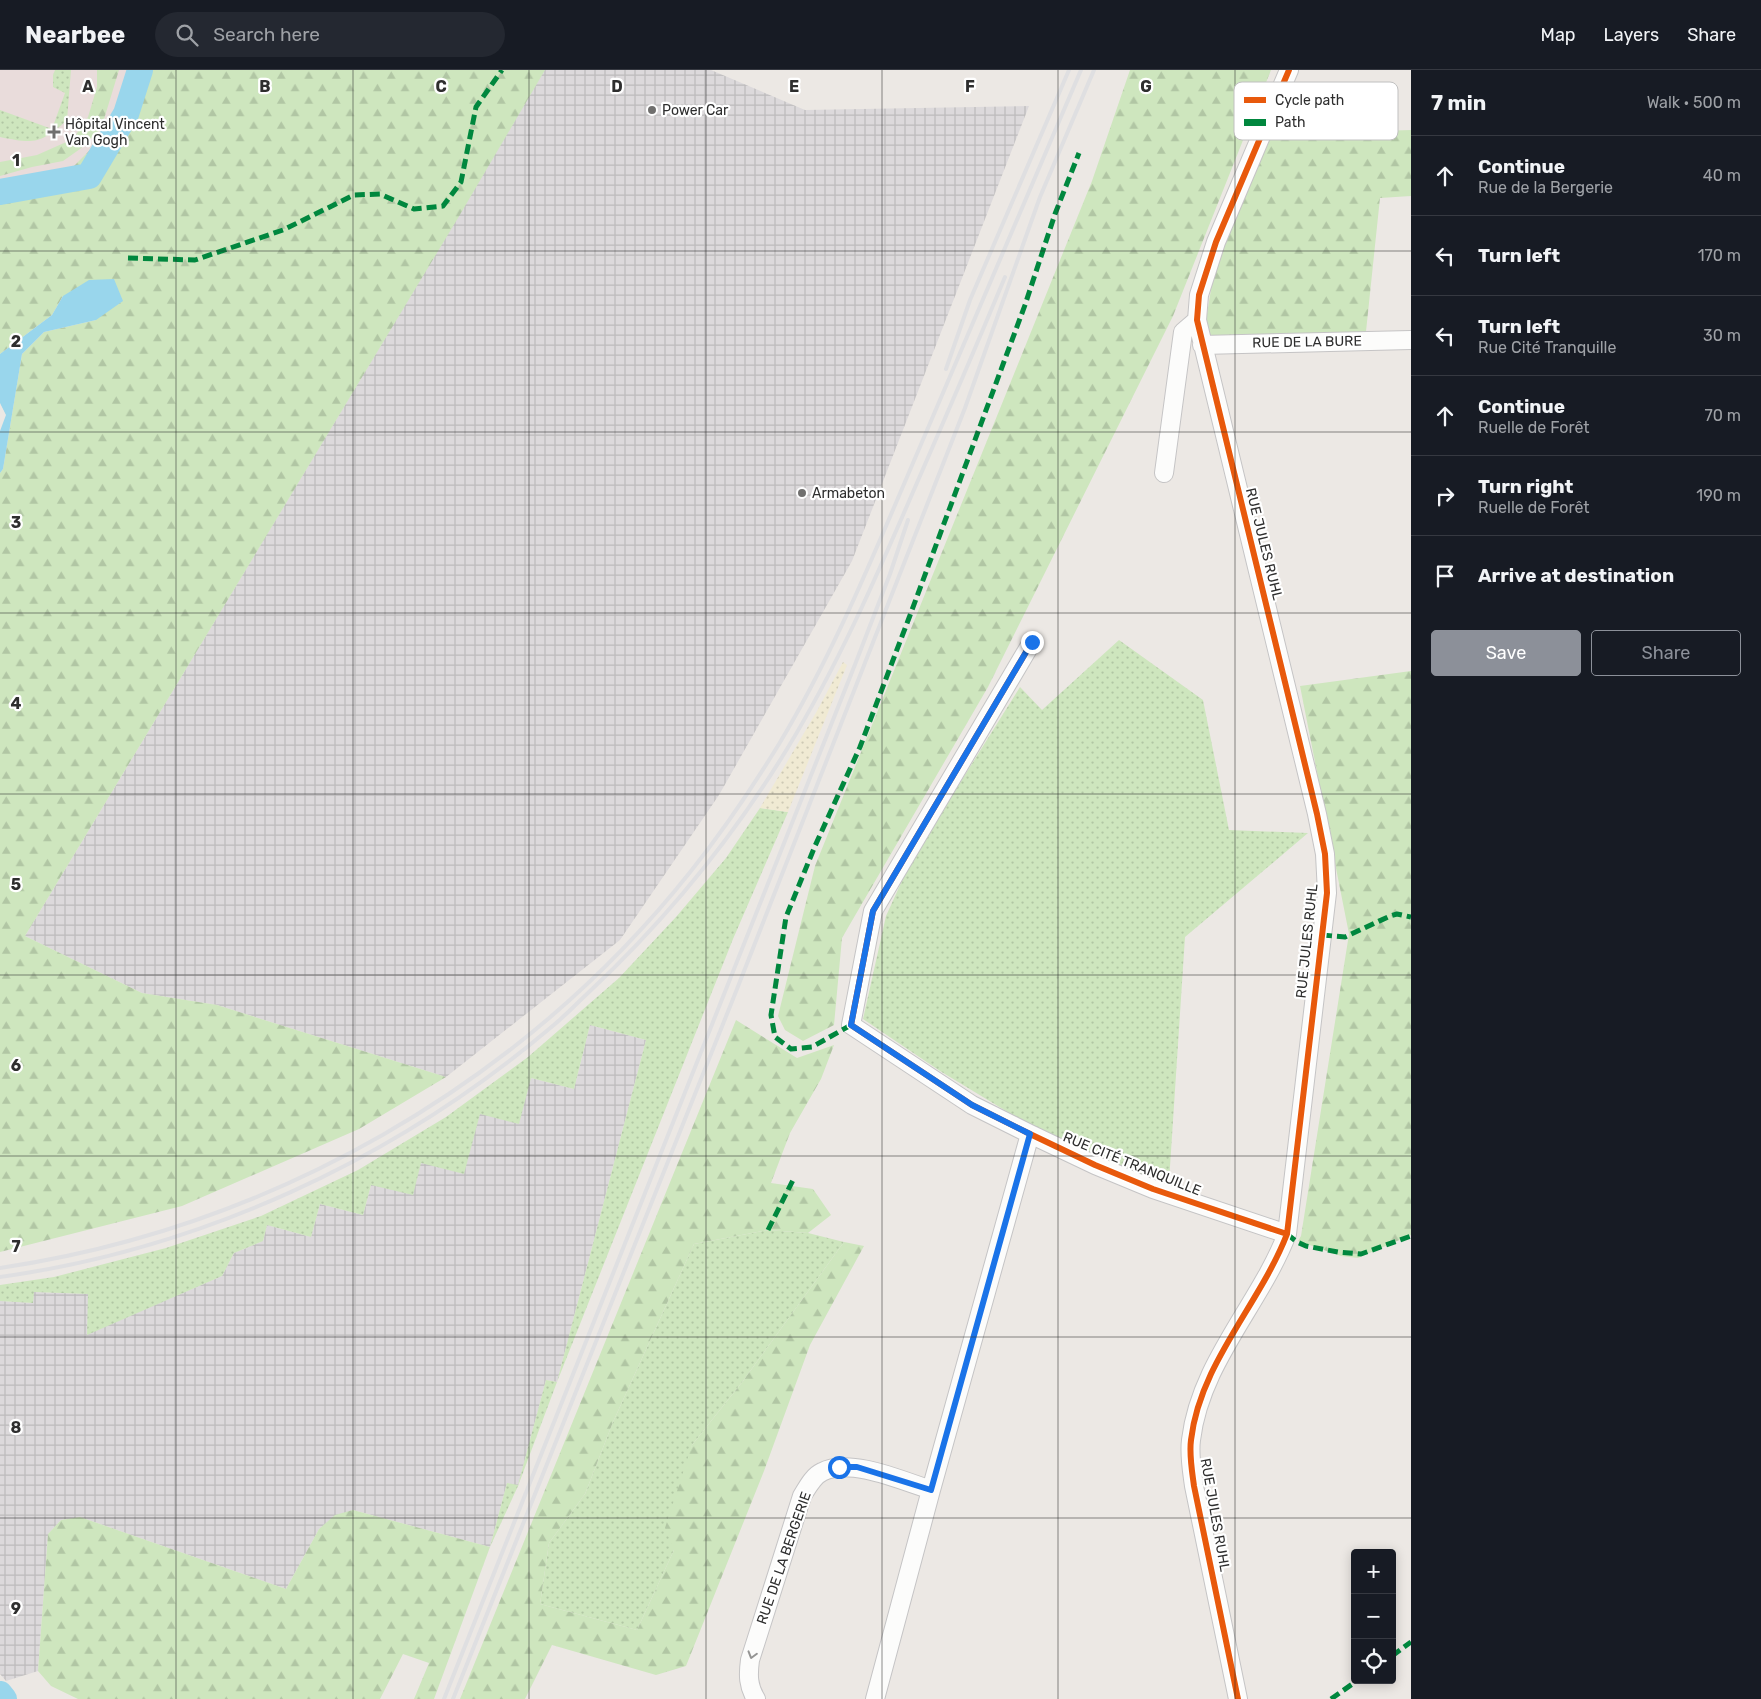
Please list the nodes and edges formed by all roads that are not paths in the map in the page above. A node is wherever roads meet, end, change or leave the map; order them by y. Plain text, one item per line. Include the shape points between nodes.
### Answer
1 (1289, 70) edge
2 (1284, 82) edge
3 (1259, 140) edge
4 (1197, 320) junction
5 (1411, 340) edge
6 (1202, 345) junction
7 (1164, 473) dead end
8 (1032, 642) dead end
9 (1030, 1134) junction
10 (1287, 1234) junction
11 (931, 1490) junction
12 (756, 1699) edge
13 (875, 1699) edge
14 (1238, 1699) edge

1 - 2 street, RUE JULES RUHL
3 - 4 street, RUE JULES RUHL via 1216,242 1199,295
4 - 6 street, RUE JULES RUHL
4 - 7 street via 1183,332
5 - 6 street, RUE DE LA BURE
6 - 10 street, RUE JULES RUHL via 1325,854 1327,893
8 - 9 street, RUE CITÉ TRANQUILLE via 873,911 851,1025 972,1105
9 - 10 street, RUE CITÉ TRANQUILLE via 1153,1189
9 - 11 street
10 - 14 street, RUE JULES RUHL via 1200,1398 1191,1440 1194,1486
11 -> 12 street, RUE DE LA BERGERIE via 857,1467 821,1472 810,1483 802,1496 750,1660 748,1676
11 - 13 street

